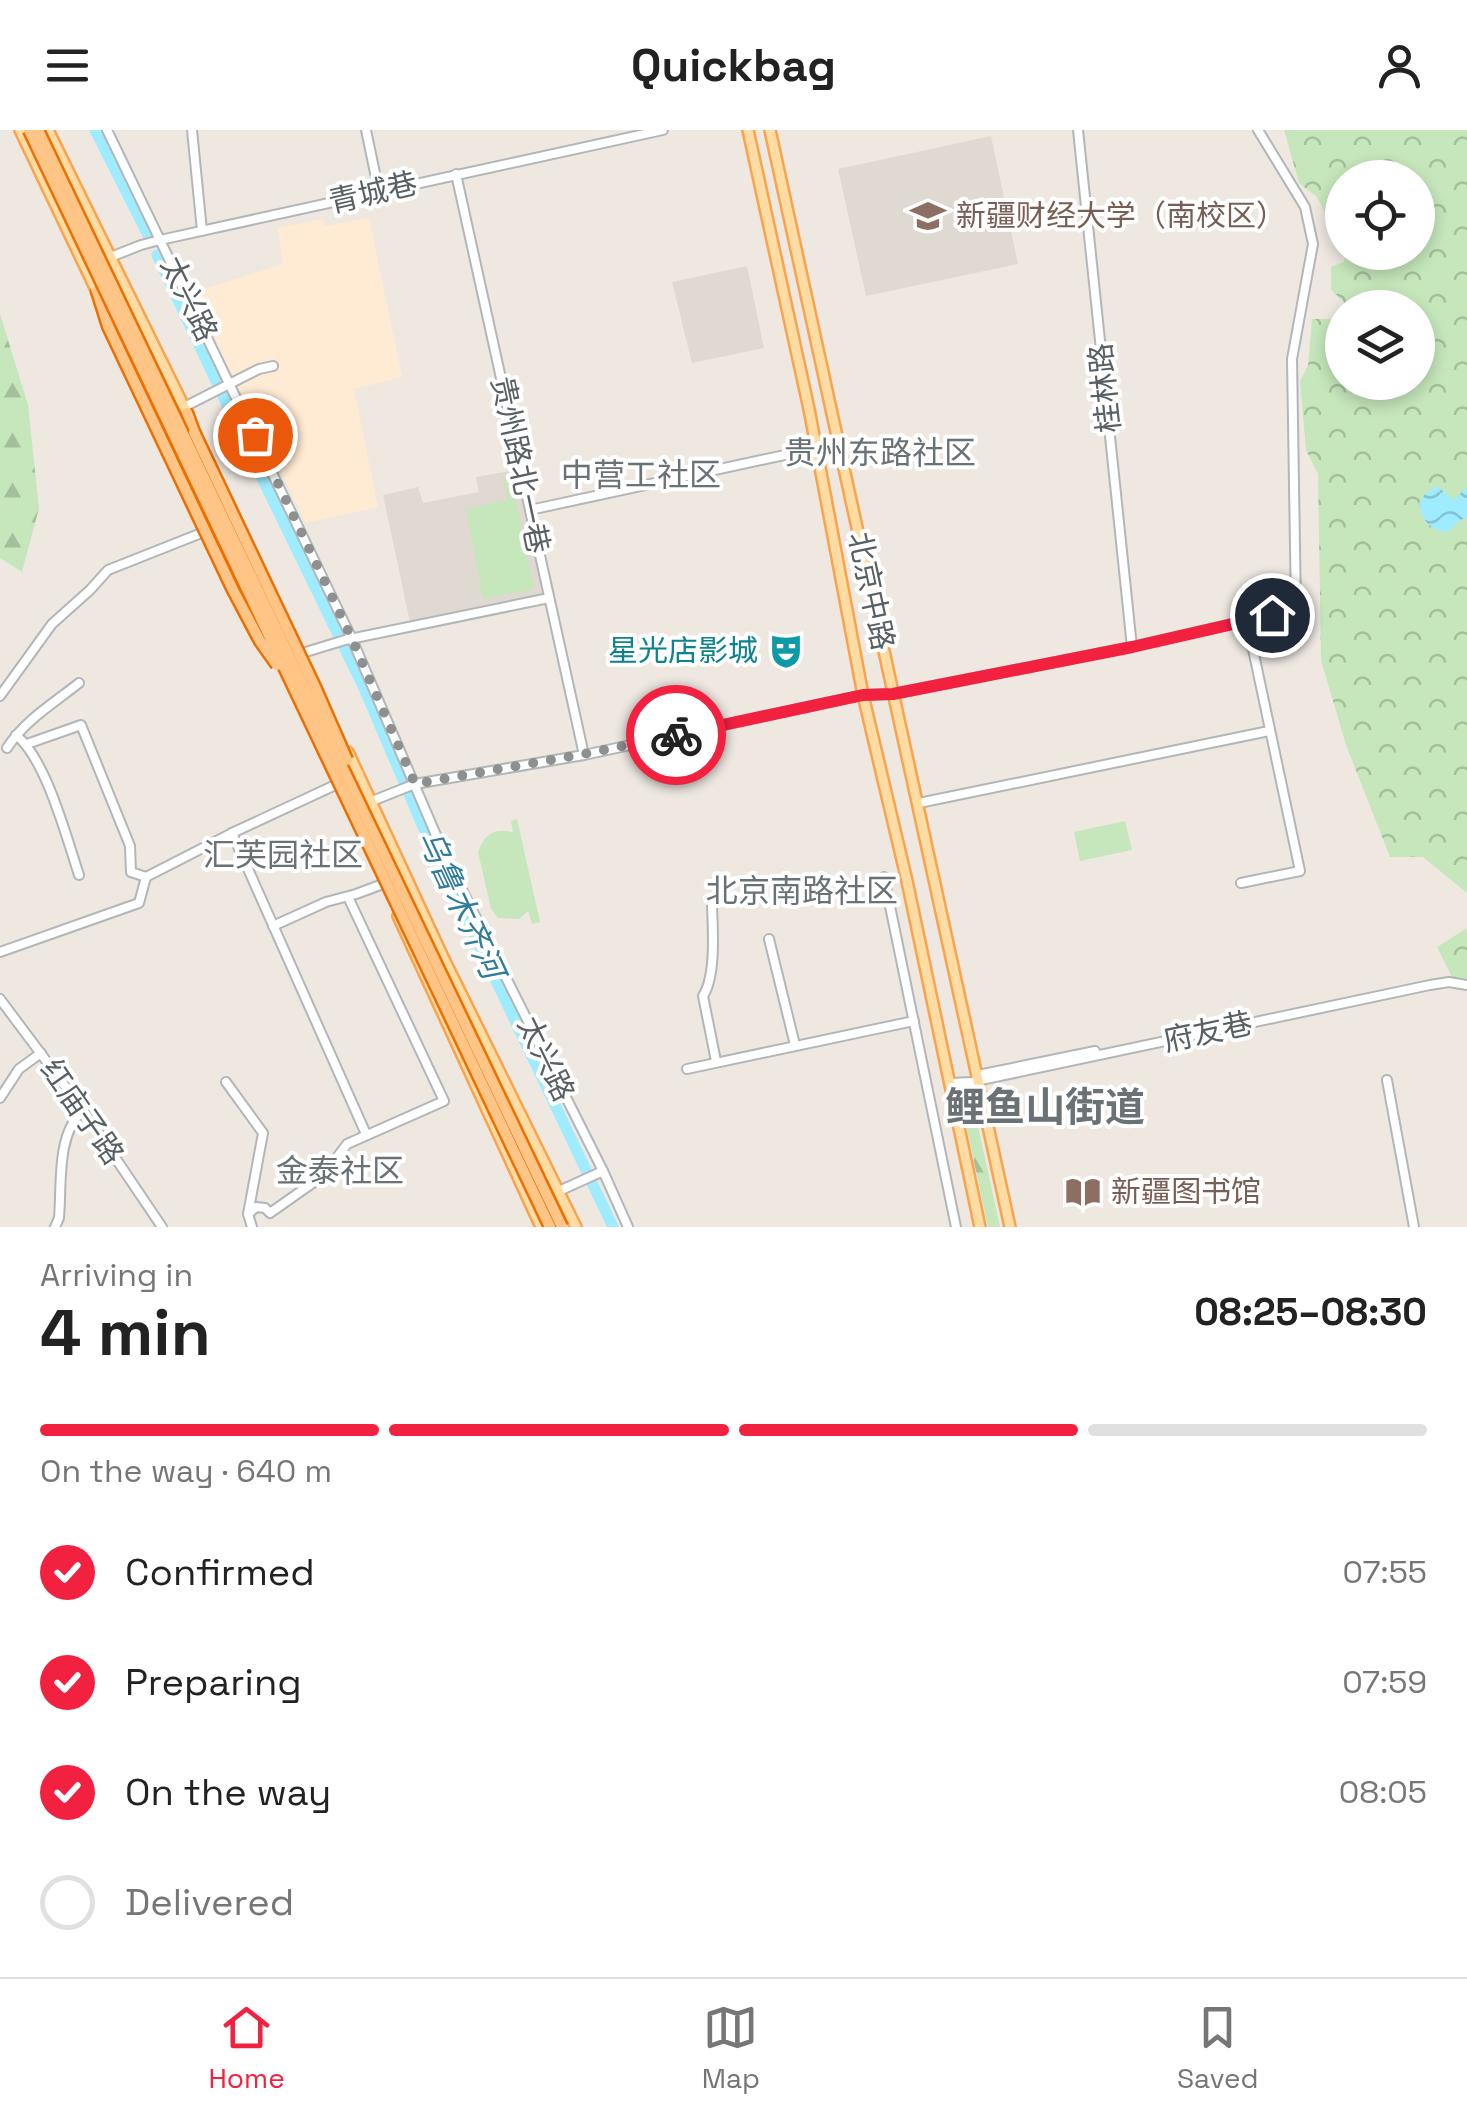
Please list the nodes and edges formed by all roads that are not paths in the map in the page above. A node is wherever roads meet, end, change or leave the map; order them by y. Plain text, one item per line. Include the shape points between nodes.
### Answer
1 (20, 130) edge
2 (28, 130) edge
3 (108, 130) edge
4 (192, 130) edge
5 (366, 130) edge
6 (664, 130) edge
7 (748, 130) edge
8 (770, 130) edge
9 (1078, 130) edge
10 (1258, 130) edge
11 (48, 131) edge
12 (456, 174) junction
13 (379, 192) junction
14 (202, 231) junction
15 (160, 240) junction
16 (110, 257) junction
17 (86, 268) junction
18 (97, 291) junction
19 (273, 366) dead end
20 (228, 385) junction
21 (185, 410) junction
22 (817, 448) junction
23 (530, 510) junction
24 (210, 530) junction
25 (549, 598) junction
26 (1247, 621) junction
27 (345, 641) junction
28 (1132, 647) junction
29 (301, 653) junction
30 (278, 662) junction
31 (79, 683) dead end
32 (295, 692) junction
33 (893, 694) junction
34 (863, 695) junction
35 (0, 696) edge
36 (1269, 730) junction
37 (16, 734) junction
38 (27, 744) junction
39 (7, 748) dead end
40 (584, 754) junction
41 (355, 777) junction
42 (337, 784) junction
43 (414, 784) junction
44 (371, 801) junction
45 (919, 804) junction
46 (349, 811) junction
47 (232, 833) junction
48 (79, 875) dead end
49 (146, 877) junction
50 (884, 877) dead end
51 (1241, 883) dead end
52 (383, 884) junction
53 (348, 897) junction
54 (712, 906) dead end
55 (273, 926) junction
56 (768, 940) dead end
57 (0, 952) edge
58 (1467, 982) edge
59 (0, 999) edge
60 (914, 1021) junction
61 (795, 1046) junction
62 (41, 1053) junction
63 (716, 1062) junction
64 (688, 1069) dead end
65 (979, 1078) junction
66 (1387, 1080) dead end
67 (226, 1082) dead end
68 (950, 1084) junction
69 (0, 1098) edge
70 (83, 1110) junction
71 (366, 1134) junction
72 (601, 1172) junction
73 (559, 1191) junction
74 (248, 1214) junction
75 (55, 1227) edge
76 (162, 1227) edge
77 (252, 1227) edge
78 (541, 1227) edge
79 (550, 1227) edge
80 (562, 1227) edge
81 (576, 1227) edge
82 (628, 1227) edge
83 (956, 1227) edge
84 (980, 1227) edge
85 (1010, 1227) edge
86 (1414, 1227) edge

1 - 17 main road
2 - 32 highway, bridge
3 - 15 street, 太兴路
4 - 14 street
5 - 13 street
6 - 12 street, 青城巷
7 - 22 main road, 北京中路
8 - 33 main road, 北京中路
9 - 28 street, 桂林路
10 - 26 street via 1305,206 1313,244 1292,360 1296,609
11 - 16 main road
11 - 41 highway, bridge
12 - 13 street, 青城巷
12 - 23 street, 贵州路北一巷
13 - 14 street, 青城巷
14 - 15 street, 青城巷
15 - 16 street, 青城巷
15 - 20 street, 太兴路
16 - 17 street, 青城巷
16 - 21 main road
17 - 18 main road
18 - 24 main road
18 - 32 highway, bridge via 233,590
19 - 20 street
20 - 21 street
20 - 27 street, 太兴路
21 - 29 main road
21 - 41 highway, bridge
22 - 23 street
22 - 34 main road, 北京中路
23 - 25 street, 贵州路北一巷
24 - 30 main road
24 - 35 street via 108,570 52,624
25 - 27 street
25 - 40 street, 贵州路北一巷
26 - 28 street
26 - 36 street
27 - 29 street
27 - 43 street, 太兴路
28 - 33 street
29 - 30 street
29 - 41 main road
30 - 42 main road
31 - 37 street
32 - 79 highway, bridge
33 - 34 street
33 - 45 main road, 北京中路
34 - 40 street
34 - 68 main road, 北京中路
36 - 45 street
36 - 51 street via 1300,870
37 - 38 street
37 - 39 street
38 - 48 street
38 - 49 street via 81,725 130,846 131,872
40 - 43 street
41 - 42 street
41 - 44 main road
41 - 80 highway, bridge
42 - 46 main road
42 - 47 street
43 - 44 street
43 - 72 street, 太兴路
44 - 46 street
44 - 73 main road
45 - 65 main road, 北京中路
46 - 52 main road
47 - 49 street
47 - 55 street
49 - 57 street via 139,903
50 - 60 street
52 - 53 street
52 - 78 main road
53 - 55 street
53 - 71 street via 444,1102
54 - 63 street via 703,996
55 - 71 street
56 - 61 street
58 - 65 street, 府友巷
59 - 62 street, 红庙子路
60 - 61 street
60 - 83 street
61 - 63 street
62 - 69 street via 19,1069
62 - 70 street, 红庙子路
63 - 64 street
65 - 68 street, 府友巷
65 - 85 main road, 北京中路
66 - 86 street
67 - 74 street via 262,1133
68 - 84 main road, 北京中路
70 - 75 street via 65,1141
70 - 76 street, 红庙子路
71 - 74 street via 270,1213 256,1207
72 - 73 street
72 - 82 street, 太兴路
73 - 81 main road
74 - 77 street

